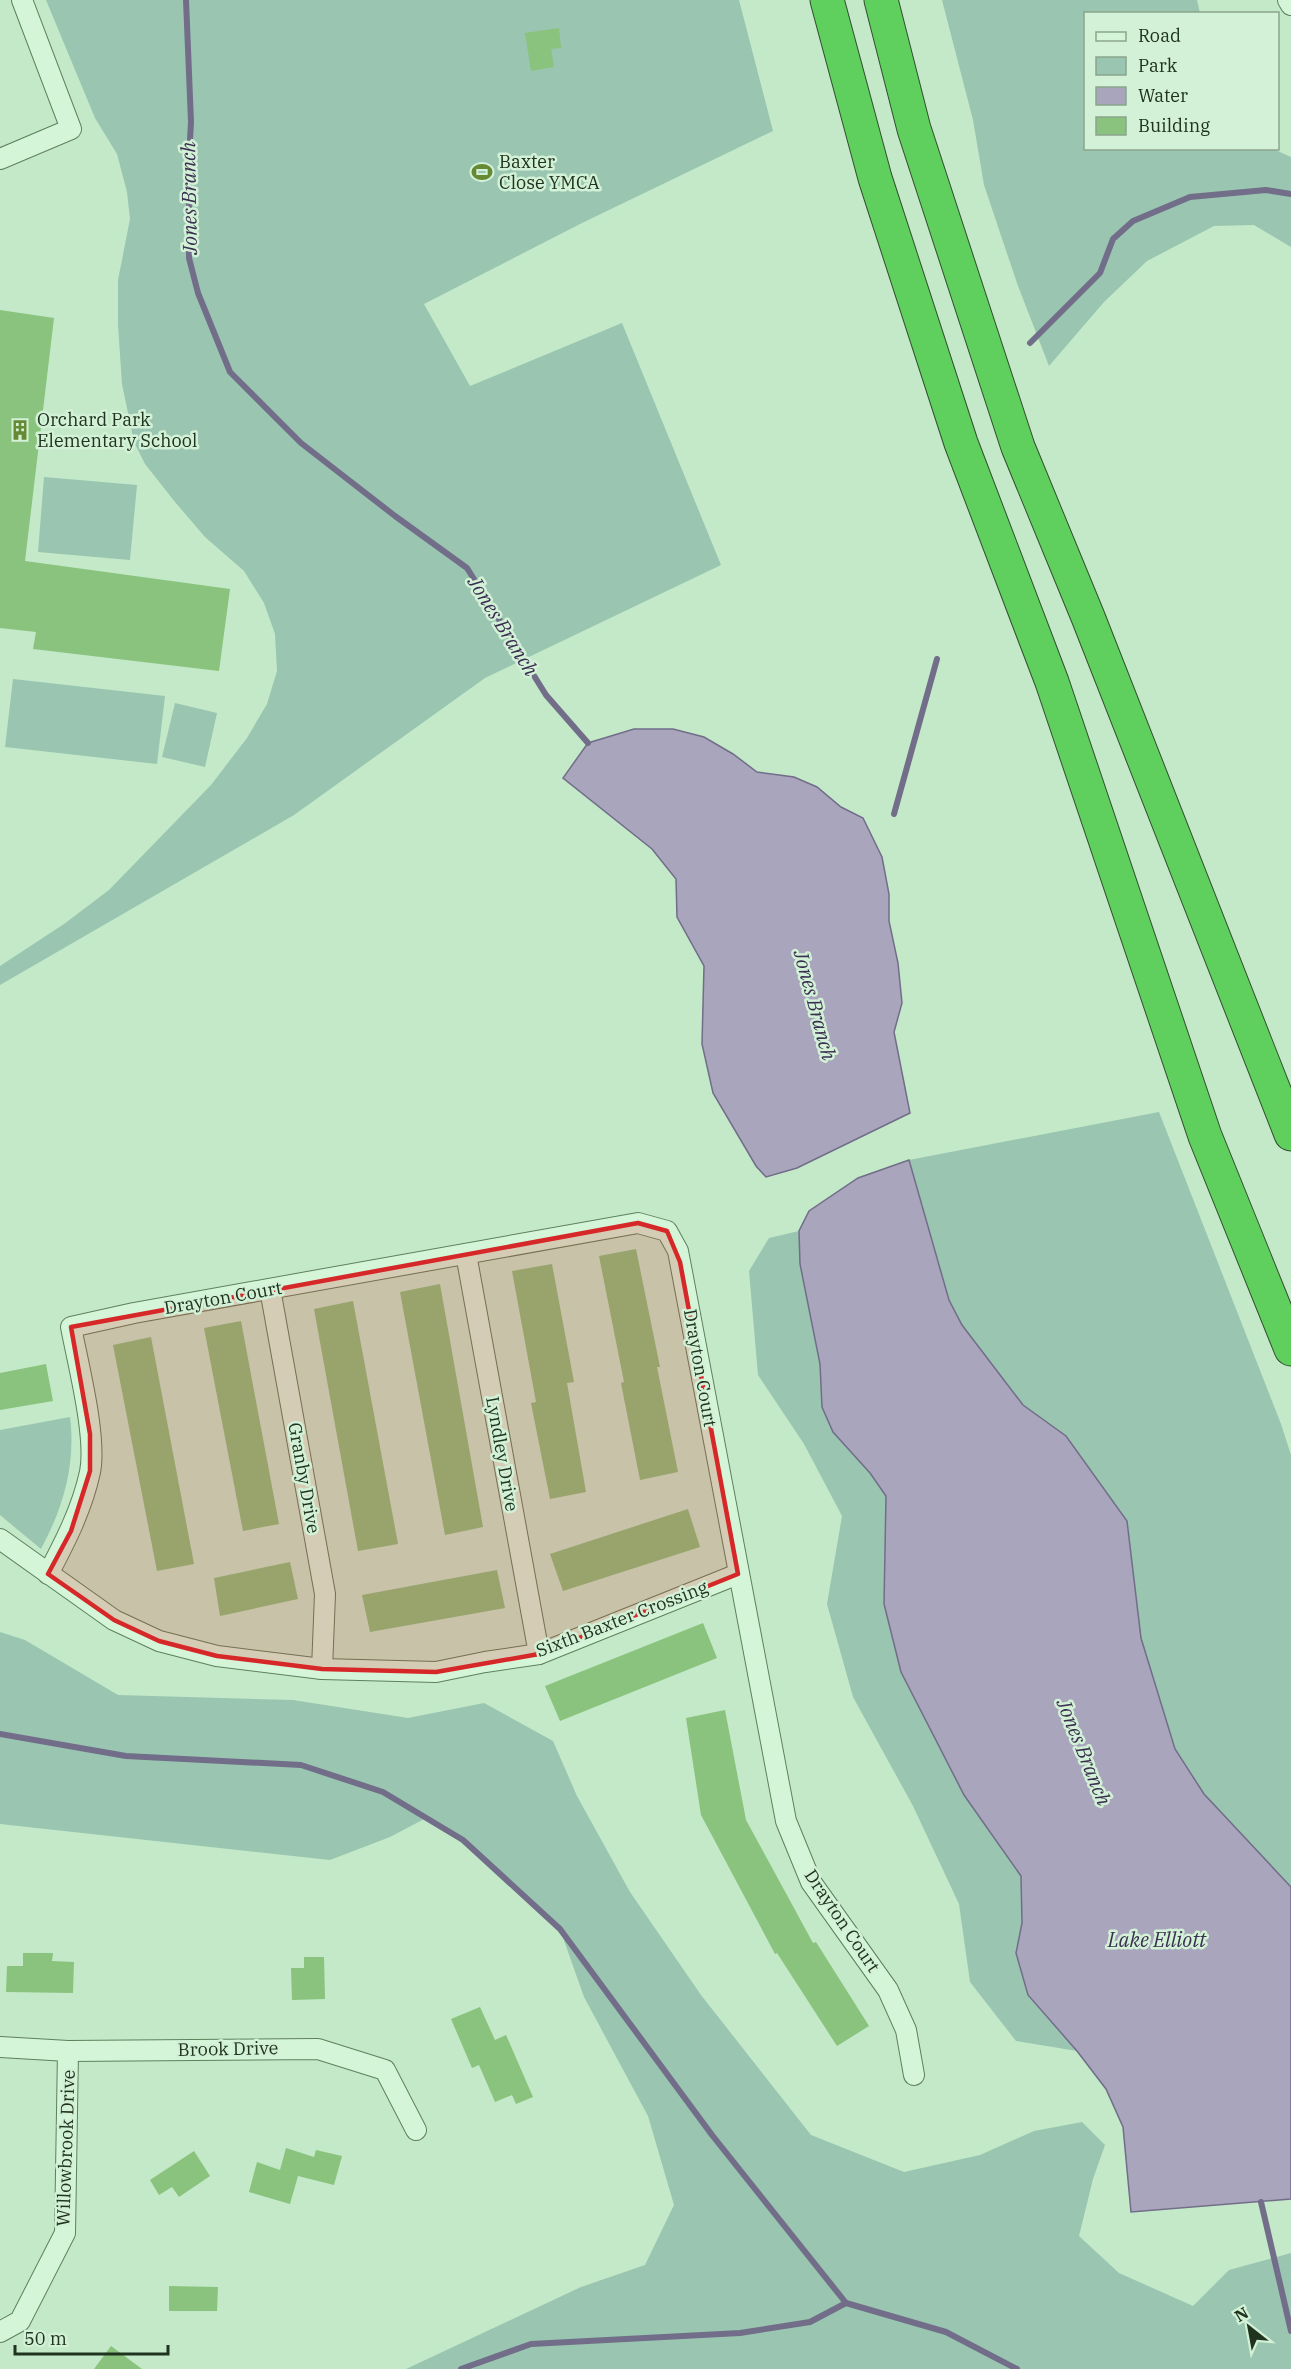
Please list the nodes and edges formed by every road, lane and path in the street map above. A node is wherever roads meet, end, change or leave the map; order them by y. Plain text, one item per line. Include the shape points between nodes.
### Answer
1 (22, 0) edge
2 (827, 0) edge
3 (881, 0) edge
4 (1288, 0) edge
5 (1291, 5) edge
6 (0, 159) edge
7 (1291, 1134) edge
8 (466, 1254) junction
9 (270, 1289) junction
10 (1291, 1349) edge
11 (0, 1539) edge
12 (48, 1574) junction
13 (738, 1575) junction
14 (539, 1654) junction
15 (322, 1669) junction
16 (0, 2047) edge
17 (68, 2051) junction
18 (914, 2075) dead end
19 (416, 2130) dead end
20 (0, 2332) edge

1 - 6 street via 71,129
2 - 10 highway via 875,178 961,443 1052,682 1205,1136
3 - 7 highway via 914,129 1018,447
4 - 5 street
8 - 9 street, Drayton Court
8 - 13 street, Drayton Court via 638,1223 667,1231 678,1251
8 - 14 street, Lyndley Drive
9 - 12 street, Drayton Court via 71,1327 90,1434 90,1471 71,1531
9 - 15 street, Granby Drive via 325,1594
11 - 12 street, Sixth Baxter Crossing
12 - 15 street, Sixth Baxter Crossing via 114,1620 159,1641 217,1656
13 - 14 street, Sixth Baxter Crossing
13 - 18 street, Drayton Court via 786,1821 812,1882 888,1990 906,2030
14 - 15 street, Sixth Baxter Crossing via 436,1672
16 - 17 street, Brook Drive
17 - 19 street, Brook Drive via 318,2049 385,2070
17 - 20 street, Willowbrook Drive via 65,2233 20,2321

